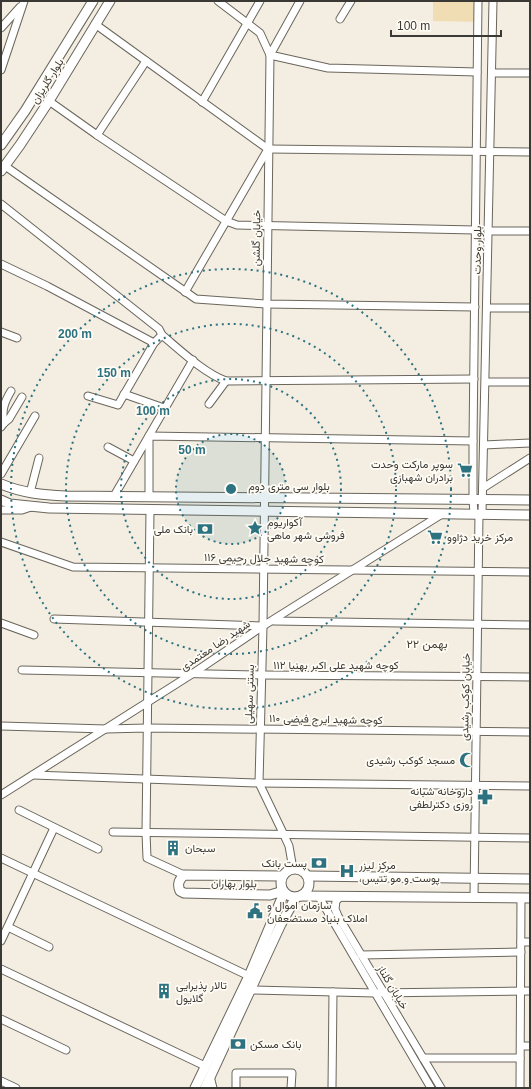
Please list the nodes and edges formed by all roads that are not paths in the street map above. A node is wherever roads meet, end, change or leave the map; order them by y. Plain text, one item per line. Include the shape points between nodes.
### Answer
1 (93, 1) edge
2 (110, 1) edge
3 (218, 1) edge
4 (260, 1) edge
5 (300, 1) edge
6 (351, 1) edge
7 (478, 1) edge
8 (493, 1) edge
9 (24, 2) edge
10 (340, 19) dead end
11 (248, 22) junction
12 (95, 24) junction
13 (1, 28) edge
14 (270, 55) junction
15 (146, 61) junction
16 (1, 70) edge
17 (477, 72) junction
18 (492, 72) junction
19 (530, 73) edge
20 (49, 101) junction
21 (202, 102) junction
22 (97, 135) junction
23 (1, 145) edge
24 (268, 149) junction
25 (476, 151) junction
26 (490, 151) junction
27 (530, 152) edge
28 (3, 168) edge
29 (1, 204) edge
30 (226, 221) junction
31 (267, 225) junction
32 (475, 230) junction
33 (488, 231) junction
34 (530, 231) edge
35 (1, 264) edge
36 (185, 292) junction
37 (266, 304) junction
38 (475, 308) junction
39 (487, 308) junction
40 (530, 308) edge
41 (1, 332) edge
42 (162, 335) junction
43 (17, 338) dead end
44 (154, 343) junction
45 (193, 360) junction
46 (474, 379) junction
47 (265, 380) junction
48 (226, 382) junction
49 (486, 382) junction
50 (530, 382) edge
51 (11, 390) dead end
52 (124, 394) junction
53 (88, 396) dead end
54 (22, 397) dead end
55 (209, 404) dead end
56 (164, 408) junction
57 (36, 416) dead end
58 (2, 425) edge
59 (149, 436) junction
60 (266, 438) junction
61 (473, 441) junction
62 (530, 443) edge
63 (484, 445) junction
64 (108, 447) dead end
65 (39, 458) dead end
66 (530, 458) edge
67 (134, 461) junction
68 (1, 474) edge
69 (1, 484) edge
70 (483, 488) junction
71 (30, 493) junction
72 (114, 496) junction
73 (149, 497) junction
74 (264, 498) junction
75 (473, 499) junction
76 (1, 500) edge
77 (483, 500) junction
78 (530, 500) edge
79 (31, 507) junction
80 (1, 510) edge
81 (150, 510) junction
82 (264, 512) junction
83 (442, 514) junction
84 (478, 514) junction
85 (530, 515) edge
86 (1, 542) edge
87 (149, 568) junction
88 (263, 569) junction
89 (355, 570) junction
90 (478, 571) junction
91 (530, 572) edge
92 (54, 619) dead end
93 (274, 621) junction
94 (148, 622) junction
95 (1, 623) edge
96 (477, 624) junction
97 (530, 625) edge
98 (263, 626) junction
99 (34, 635) dead end
100 (22, 670) dead end
101 (148, 672) junction
102 (192, 674) junction
103 (261, 675) junction
104 (477, 676) junction
105 (530, 677) edge
106 (148, 702) junction
107 (1, 726) edge
108 (147, 728) junction
109 (106, 729) junction
110 (259, 729) junction
111 (476, 731) junction
112 (530, 732) edge
113 (33, 775) junction
114 (147, 779) junction
115 (259, 783) junction
116 (476, 785) junction
117 (530, 786) edge
118 (3, 792) edge
119 (19, 810) dead end
120 (54, 828) junction
121 (113, 832) dead end
122 (146, 833) junction
123 (284, 835) junction
124 (475, 838) junction
125 (530, 838) edge
126 (98, 849) dead end
127 (1, 858) edge
128 (294, 869) junction
129 (33, 873) junction
130 (184, 875) junction
131 (282, 876) junction
132 (308, 876) junction
133 (474, 879) junction
134 (530, 879) edge
135 (284, 892) junction
136 (319, 896) junction
137 (298, 897) junction
138 (340, 897) junction
139 (474, 898) junction
140 (526, 898) edge
141 (8, 928) junction
142 (343, 932) junction
143 (1, 942) edge
144 (521, 942) junction
145 (530, 942) edge
146 (49, 947) dead end
147 (521, 952) junction
148 (361, 955) junction
149 (1, 969) edge
150 (249, 976) junction
151 (250, 990) junction
152 (520, 991) junction
153 (530, 991) edge
154 (333, 992) junction
155 (383, 992) junction
156 (375, 993) junction
157 (1, 1018) edge
158 (521, 1046) junction
159 (530, 1046) edge
160 (66, 1050) dead end
161 (423, 1058) junction
162 (520, 1058) junction
163 (205, 1066) junction
164 (210, 1076) junction
165 (1, 1081) edge
166 (16, 1088) edge
167 (195, 1088) edge
168 (204, 1088) edge
169 (213, 1088) edge
170 (236, 1088) edge
171 (292, 1088) edge
172 (332, 1088) edge
173 (430, 1088) edge
174 (441, 1088) edge
175 (520, 1088) edge

1 - 23 main road, بلوار گلریزان
2 - 12 main road, بلوار گلریزان
3 - 11 street, خیابان گلشن
4 - 11 street
5 - 14 street
6 - 10 street
7 - 17 street, بلوار وحدت
8 - 18 street, بلوار وحدت
9 - 13 street
9 - 16 street
11 - 14 street, خیابان گلشن via 260,32
11 - 21 street
12 - 15 street
12 - 20 main road, بلوار گلریزان
14 - 17 street via 328,68
14 - 24 street, خیابان گلشن
15 - 21 street
15 - 22 street
17 - 25 street, بلوار وحدت
18 - 19 street
18 - 26 street, بلوار وحدت
20 - 22 street
20 - 28 main road, بلوار گلریزان
21 - 24 street
22 - 30 street
24 - 25 street
24 - 30 street
24 - 31 street, خیابان گلشن
25 - 26 street
25 - 32 street, بلوار وحدت
26 - 27 street
26 - 33 street, بلوار وحدت
28 - 36 street
29 - 42 street via 159,329
30 - 31 street via 237,226
30 - 36 street
31 - 32 street
31 - 37 street, خیابان گلشن
32 - 38 street, بلوار وحدت
33 - 34 street
33 - 39 street, بلوار وحدت
35 - 44 street
36 - 37 street via 196,299
37 - 38 street
37 - 47 street, خیابان گلشن
38 - 46 street, بلوار وحدت
39 - 40 street
39 - 49 street, بلوار وحدت
41 - 43 street
42 - 44 street
42 - 45 street
44 - 52 street
45 - 48 street
45 - 56 street
46 - 47 street
46 - 61 street, بلوار وحدت
47 - 48 street
47 - 60 street, خیابان گلشن
48 - 55 street
49 - 50 street
49 - 63 street, بلوار وحدت
51 - 58 street via 4,402
52 - 53 street via 118,405
52 - 56 street
54 - 58 street via 9,419
56 - 59 street
57 - 68 street
59 - 60 street
59 - 67 street
59 - 73 street
60 - 61 street
60 - 74 street, خیابان گلشن
61 - 75 street, بلوار وحدت
62 - 63 street
63 - 70 street, بلوار وحدت
64 - 67 street
65 - 71 street
66 - 70 street
67 - 72 street
69 - 71 main road, بلوار سی متری دوم
70 - 77 street, بلوار وحدت
71 - 72 main road, بلوار سی متری دوم
72 - 73 main road, بلوار سی متری دوم
73 - 74 main road, بلوار سی متری دوم
74 - 75 main road, بلوار سی متری دوم
74 - 82 street, خیابان گلشن
75 - 77 main road, بلوار سی متری دوم
75 - 84 street, بلوار وحدت
76 - 79 main road
77 - 78 main road, بلوار سی متری دوم
77 - 84 street, بلوار وحدت
79 - 80 street via 22,510
79 - 81 main road
81 - 82 main road
81 - 87 street
82 - 83 main road
82 - 88 street, بستنی سهیلی
83 - 84 main road
83 - 89 street, شهید رضا معتمدی
84 - 85 main road
84 - 90 street, خیابان کوکب رشیدی
86 - 87 street, کوچه شهید جلال رحیمی ۱۱۶ via 73,567
87 - 88 street, کوچه شهید جلال رحیمی ۱۱۶
87 - 94 street
88 - 89 street, کوچه شهید جلال رحیمی ۱۱۶
88 - 98 street, بستنی سهیلی
89 - 90 street, کوچه شهید جلال رحیمی ۱۱۶
89 - 93 street, شهید رضا معتمدی
90 - 91 street, کوچه شهید جلال رحیمی ۱۱۶
90 - 96 street, خیابان کوکب رشیدی
92 - 94 street
93 - 96 street
93 - 98 street, شهید رضا معتمدی
94 - 98 street
94 - 101 street
95 - 99 street
96 - 97 street
96 - 104 street, خیابان کوکب رشیدی
98 - 102 street, شهید رضا معتمدی
98 - 103 street, بستنی سهیلی
100 - 101 street, کوچه شهید علی اکبر بهنیا ۱۱۲
101 - 102 street, کوچه شهید علی اکبر بهنیا ۱۱۲
101 - 106 street
102 - 103 street, کوچه شهید علی اکبر بهنیا ۱۱۲
102 - 106 street, شهید رضا معتمدی
103 - 104 street, کوچه شهید علی اکبر بهنیا ۱۱۲
103 - 110 street, بستنی سهیلی
104 - 105 street, کوچه شهید علی اکبر بهنیا ۱۱۲
104 - 111 street, خیابان کوکب رشیدی
106 - 108 street
106 - 109 street, شهید رضا معتمدی
107 - 109 street, کوچه شهید ایرج فیضی ۱۱۰
108 - 109 street, کوچه شهید ایرج فیضی ۱۱۰
108 - 110 street, کوچه شهید ایرج فیضی ۱۱۰
108 - 114 street
109 - 113 street, شهید رضا معتمدی
110 - 111 street, کوچه شهید ایرج فیضی ۱۱۰
110 - 115 street, بستنی سهیلی
111 - 112 street, کوچه شهید ایرج فیضی ۱۱۰
111 - 116 street, خیابان کوکب رشیدی
113 - 114 street
113 - 118 street, شهید رضا معتمدی
114 - 115 street
114 - 122 street
115 - 116 street
115 - 123 street, بستنی سهیلی
116 - 117 street
116 - 124 street, خیابان کوکب رشیدی
119 - 120 street
120 - 126 street
120 - 129 street
121 - 122 street
122 - 123 street
122 - 130 street via 147,858
123 - 124 street
123 - 128 street, بستنی سهیلی
124 - 125 street
124 - 133 street, خیابان کوکب رشیدی
127 - 129 street
128 - 131 main road
128 - 132 main road via 302,870
129 - 141 street
129 - 150 street
130 - 131 main road, بلوار بهاران
130 - 135 main road, بلوار بهاران via 178,885 184,894 270,895
131 - 135 main road via 281,885
132 - 133 main road
132 - 137 main road via 308,890
133 - 134 main road
133 - 139 street, خیابان کوکب رشیدی
135 - 137 main road via 292,897
135 - 150 main road
136 - 137 main road
136 - 138 main road
136 - 142 street, خیابان گلناز
137 - 151 main road via 281,924
138 - 139 main road
138 - 142 street, خیابان گلناز via 336,901 335,909
139 - 140 main road
140 - 144 street
141 - 143 street
141 - 146 street
142 - 148 street, خیابان گلناز
142 - 156 street, خیابان گلناز
144 - 145 street
144 - 147 street
147 - 148 street
147 - 152 street
148 - 155 street, خیابان گلناز
149 - 163 street
150 - 163 main road
151 - 154 street
151 - 164 main road
152 - 153 street
152 - 155 street
152 - 158 street
154 - 156 street
154 - 172 street
155 - 156 street
155 - 161 street, خیابان گلناز
156 - 173 street, خیابان گلناز
157 - 160 street
158 - 159 street
158 - 162 street
161 - 162 street
161 - 174 street, خیابان گلناز
162 - 175 street
163 - 167 main road
164 - 168 main road
164 - 169 street
165 - 166 street
170 - 171 street via 236,1074 292,1074

